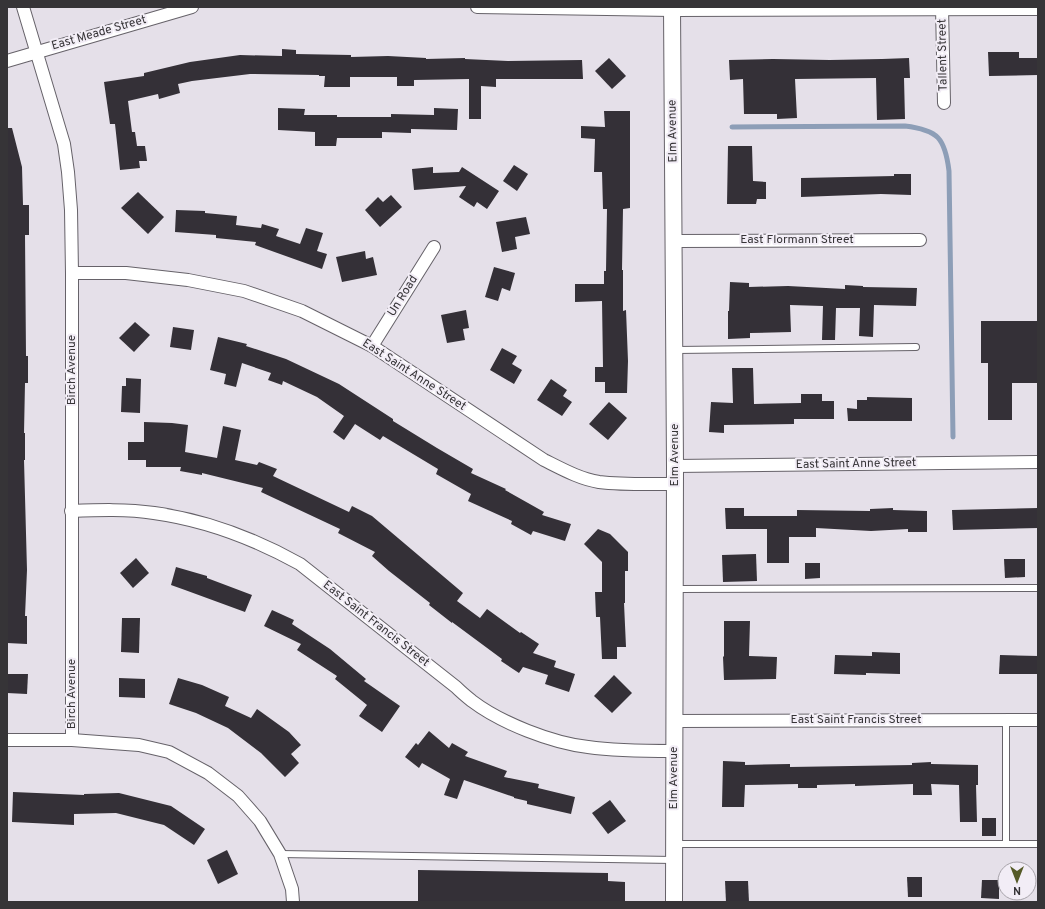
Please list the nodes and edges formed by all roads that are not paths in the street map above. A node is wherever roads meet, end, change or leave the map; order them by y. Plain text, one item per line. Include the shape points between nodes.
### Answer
1 (24, 7) edge
2 (192, 7) edge
3 (477, 7) edge
4 (672, 9) edge
5 (942, 9) edge
6 (1038, 9) edge
7 (37, 52) junction
8 (7, 60) edge
9 (944, 103) dead end
10 (920, 240) dead end
11 (674, 241) junction
12 (434, 247) dead end
13 (72, 273) junction
14 (372, 346) junction
15 (916, 347) dead end
16 (674, 350) junction
17 (1038, 462) edge
18 (675, 466) junction
19 (675, 484) junction
20 (71, 511) junction
21 (1038, 588) edge
22 (674, 589) junction
23 (1006, 720) junction
24 (1038, 720) edge
25 (674, 721) junction
26 (7, 740) edge
27 (72, 740) junction
28 (673, 751) junction
29 (1006, 844) junction
30 (1038, 844) edge
31 (674, 852) junction
32 (280, 854) junction
33 (293, 902) edge
34 (674, 902) edge

1 - 7 street, Birch Avenue
2 - 7 street, East Meade Street
3 - 4 street
4 - 5 street
4 - 11 street, Elm Avenue
5 - 6 street
5 - 9 street, Tallent Street
7 - 8 street, East Meade Street
7 - 13 street, Birch Avenue via 64,144 71,210
10 - 11 street, East Flormann Street
11 - 16 street, Elm Avenue
12 - 14 street, Un Road
13 - 14 street, East Saint Anne Street via 126,273 188,280 244,291 302,311
13 - 20 street, Birch Avenue
14 - 19 street, East Saint Anne Street via 544,460 572,474 598,482
15 - 16 lane
16 - 18 street, Elm Avenue
17 - 18 street, East Saint Anne Street
18 - 19 street, Elm Avenue
19 - 22 street, Elm Avenue
20 - 27 street, Birch Avenue
20 - 28 street, East Saint Francis Street via 153,513 190,520 235,534 300,564 472,701 494,715 552,739 586,747
21 - 22 lane
22 - 25 street, Elm Avenue
23 - 24 street, East Saint Francis Street
23 - 25 street, East Saint Francis Street
23 - 29 lane
25 - 28 street, Elm Avenue
26 - 27 street
27 - 32 street via 139,745 169,752 208,773 238,796 260,821
28 - 31 street, Elm Avenue
29 - 30 lane
29 - 31 lane
31 - 32 lane
31 - 34 street, Elm Avenue
32 - 33 street via 292,889

